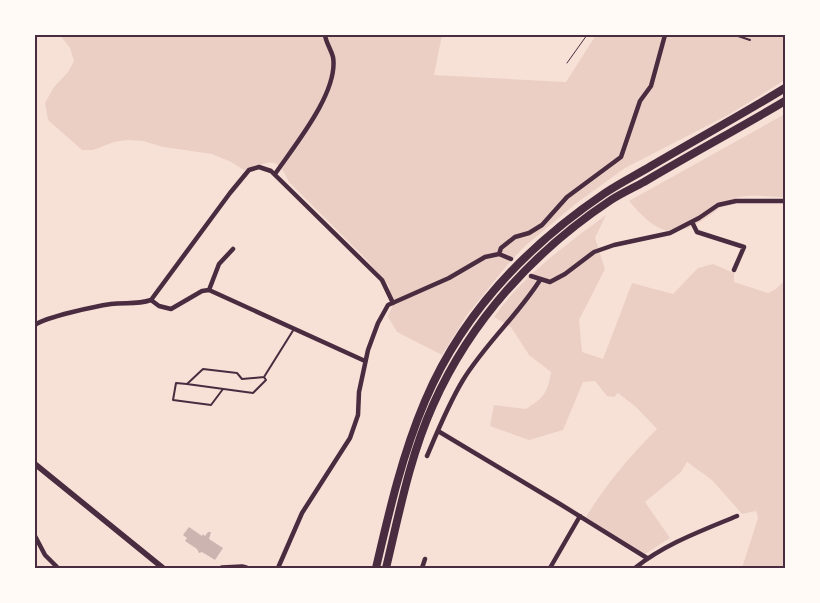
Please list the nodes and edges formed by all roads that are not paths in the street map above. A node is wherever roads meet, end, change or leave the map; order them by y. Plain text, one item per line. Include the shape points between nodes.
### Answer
1 (324, 35) edge
2 (665, 35) edge
3 (735, 35) edge
4 (750, 40) dead end
5 (785, 88) edge
6 (785, 101) edge
7 (275, 174) junction
8 (785, 201) edge
9 (692, 222) junction
10 (233, 249) dead end
11 (499, 254) junction
12 (511, 258) dead end
13 (734, 270) dead end
14 (531, 276) dead end
15 (540, 280) junction
16 (209, 290) junction
17 (150, 300) junction
18 (393, 303) junction
19 (35, 325) edge
20 (294, 329) junction
21 (365, 361) junction
22 (264, 377) junction
23 (187, 384) junction
24 (223, 389) junction
25 (438, 431) junction
26 (427, 456) dead end
27 (35, 464) edge
28 (580, 516) junction
29 (737, 516) dead end
30 (35, 536) edge
31 (647, 558) junction
32 (425, 559) dead end
33 (58, 568) edge
34 (163, 568) edge
35 (222, 568) edge
36 (246, 568) edge
37 (278, 568) edge
38 (376, 568) edge
39 (386, 568) edge
40 (422, 568) edge
41 (550, 568) edge
42 (635, 568) edge

1 - 7 street via 333,57 332,80 319,110
2 - 11 street via 651,86 640,101 620,157 567,197 542,225 515,237 501,248
3 - 4 lane
5 - 38 highway via 607,192 534,248 497,286 466,328 425,400 395,486
6 - 39 highway via 613,199 579,222 504,292 472,334 432,406 405,489
7 - 17 street via 259,167 249,170
7 - 18 street via 382,280
8 - 9 street via 736,201 718,205
9 - 13 street via 697,232 744,247
9 - 15 street via 670,233 594,252 550,282
10 - 16 street via 219,264
11 - 12 street
11 - 18 street via 485,257 449,278
14 - 15 street
15 - 25 street via 463,379
16 - 17 street via 171,309
16 - 20 street
17 - 19 street via 139,304 111,304
18 - 21 street via 388,305 378,323
20 - 21 street
20 - 22 lane
21 - 37 street via 358,414 350,438 302,513
22 - 23 lane via 242,379 237,373 203,369
22 - 24 lane via 266,380 253,392
23 - 24 lane
23 - 24 lane via 176,383 173,400 211,405
25 - 26 street
25 - 28 street
27 - 34 main road
28 - 31 street
28 - 41 street
29 - 31 street
30 - 33 street via 45,555
31 - 42 street
32 - 40 street
35 - 36 main road

